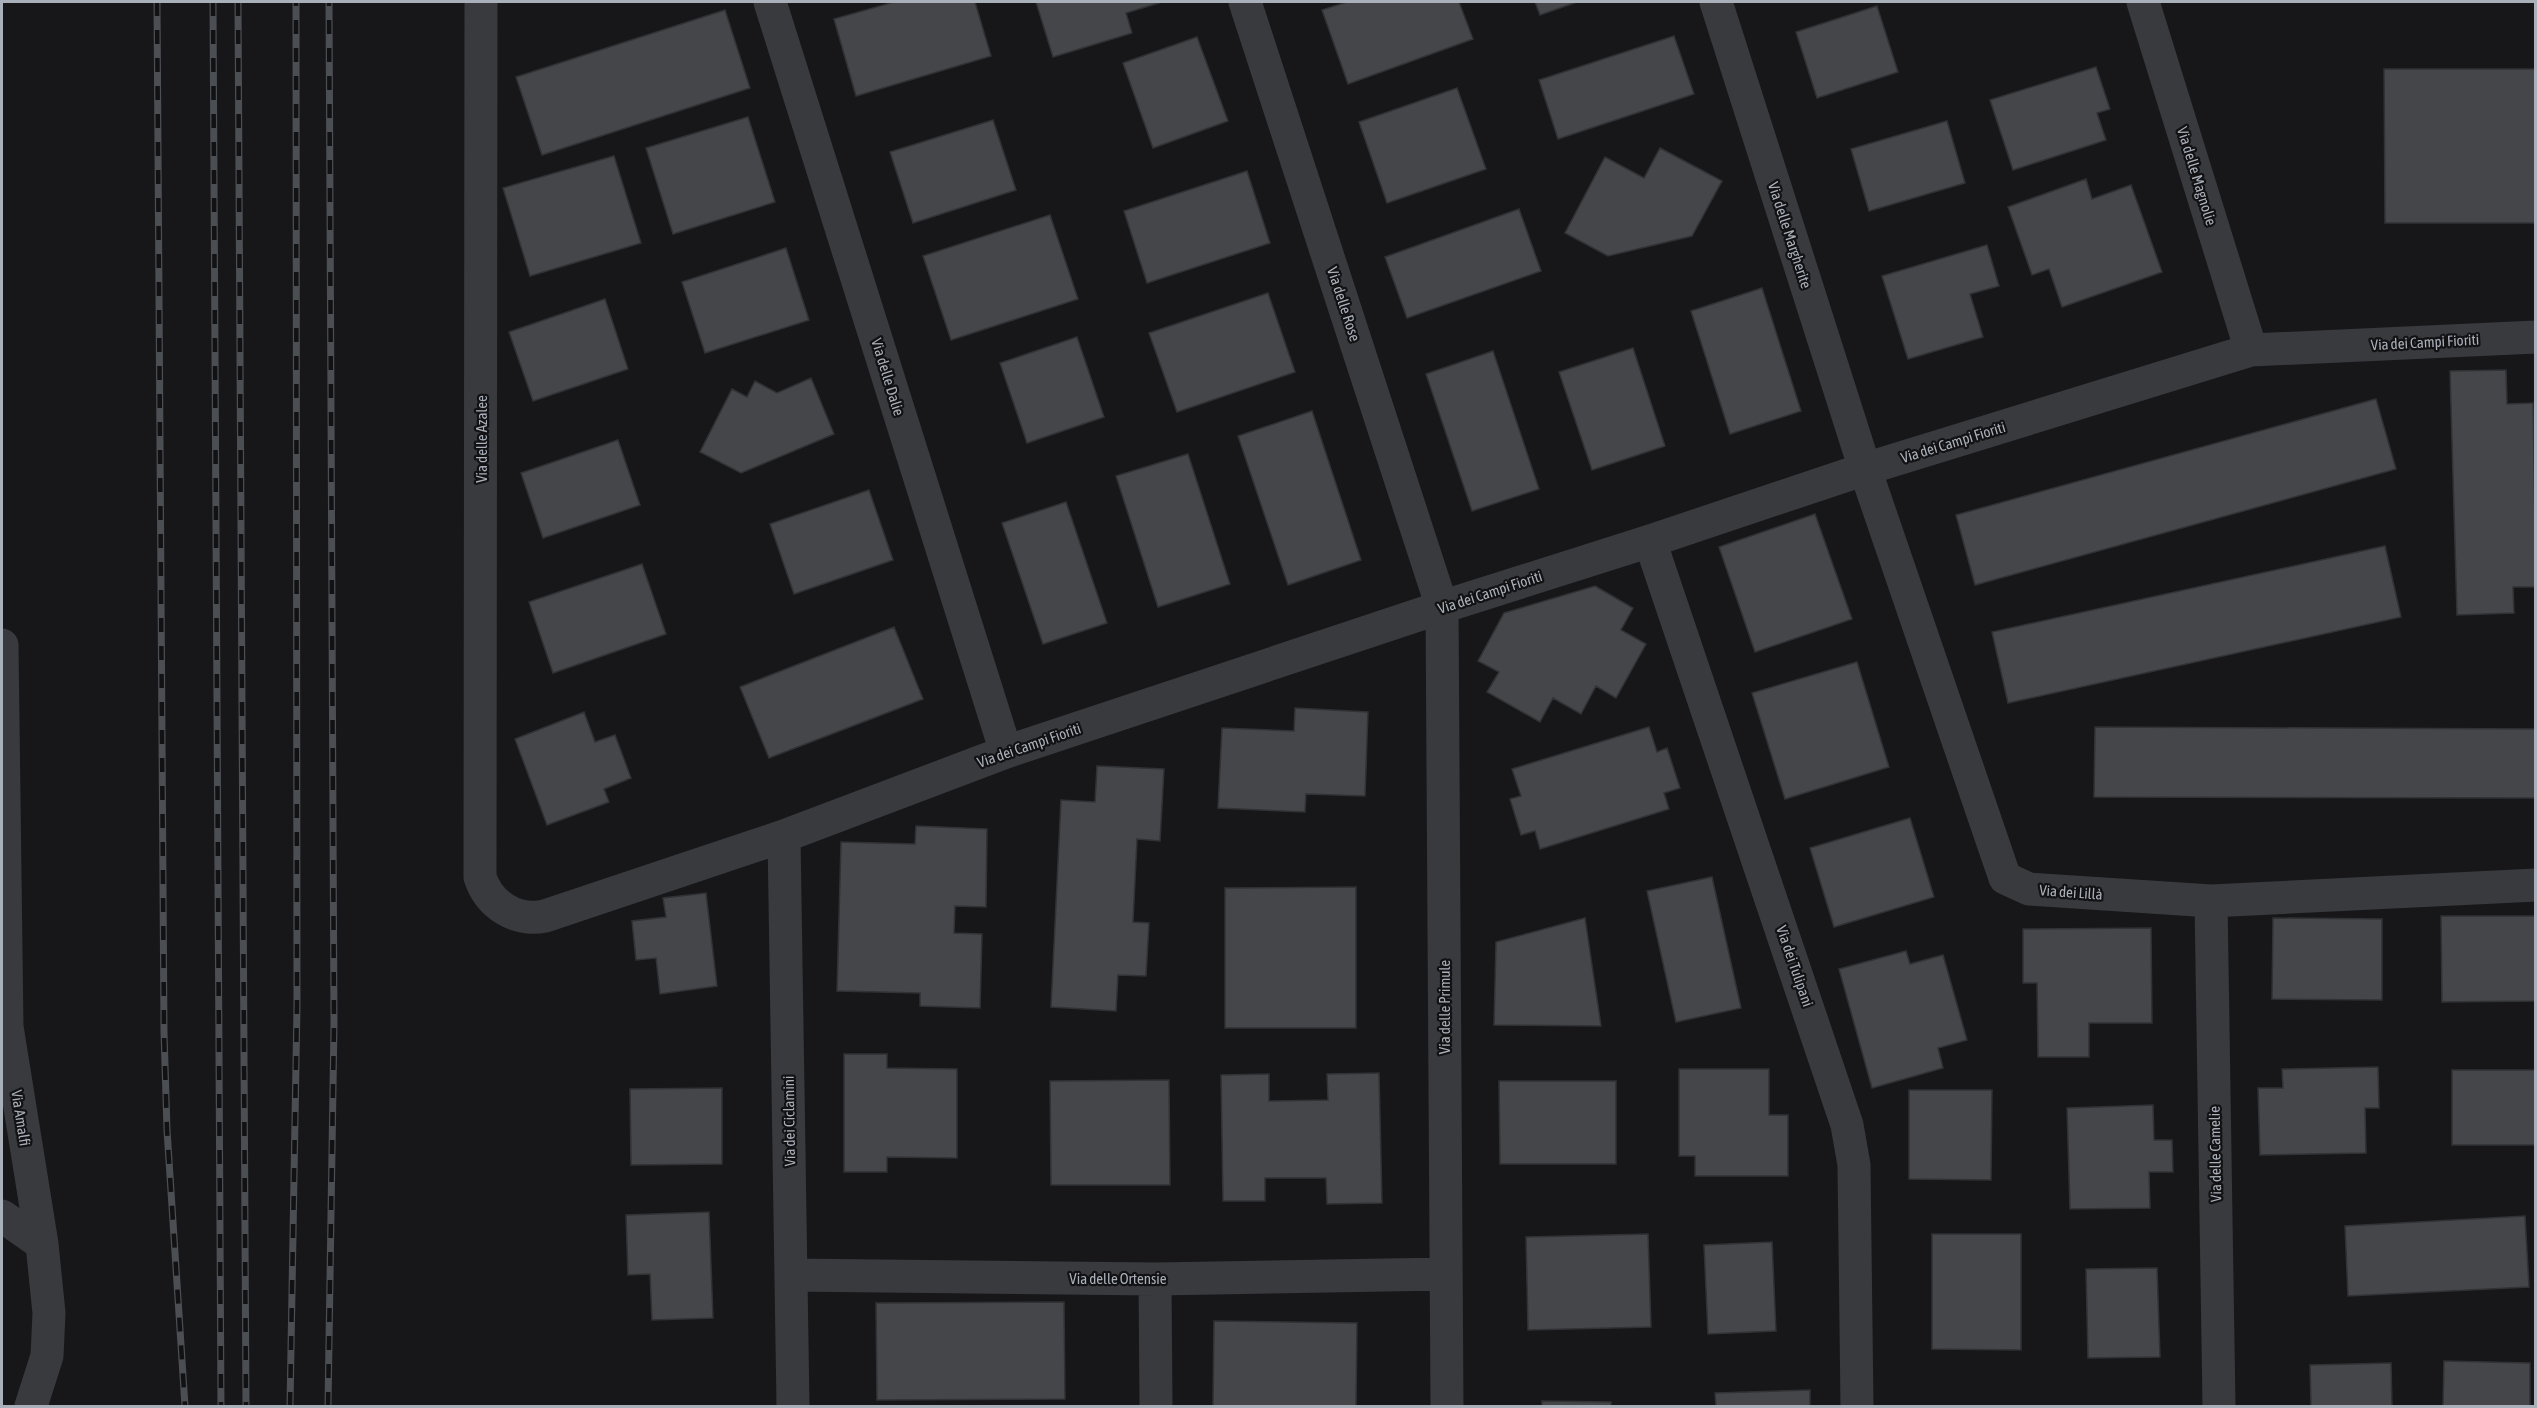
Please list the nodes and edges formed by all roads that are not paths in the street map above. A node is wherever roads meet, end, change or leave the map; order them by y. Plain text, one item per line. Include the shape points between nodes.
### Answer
1 (481, 2) edge
2 (770, 2) edge
3 (1245, 2) edge
4 (1716, 2) edge
5 (2143, 2) edge
6 (2535, 337) edge
7 (2251, 350) junction
8 (1864, 469) junction
9 (1650, 541) junction
10 (1442, 607) junction
11 (2, 645) edge
12 (1006, 752) junction
13 (784, 836) junction
14 (480, 877) joint
15 (2535, 885) edge
16 (2211, 901) junction
17 (4, 1034) edge
18 (2, 1216) edge
19 (42, 1244) junction
20 (1444, 1274) junction
21 (791, 1275) junction
22 (1155, 1279) junction
23 (31, 1407) edge
24 (793, 1407) edge
25 (1156, 1407) edge
26 (1447, 1407) edge
27 (1857, 1407) edge
28 (2219, 1407) edge

1 - 14 street, Via delle Azalee
2 - 12 street, Via delle Dalie
3 - 10 street, Via delle Rose
4 - 8 street, Via delle Margherite
5 - 7 street, Via delle Magnolie
6 - 7 street, Via dei Campi Fioriti
7 - 8 street, Via dei Campi Fioriti
8 - 9 street, Via dei Campi Fioriti
8 - 16 street, Via dei Lillà via 2005,878 2029,889
9 - 10 street, Via dei Campi Fioriti
9 - 27 street, Via dei Tulipani via 1847,1125 1854,1165
10 - 12 street, Via dei Campi Fioriti
10 - 20 street, Via delle Primule
11 - 17 street, Via Amalfi
12 - 13 street, Via dei Campi Fioriti
13 - 14 street, Via dei Campi Fioriti via 535,918 510,912 495,902
13 - 21 street, Via dei Ciclamini
15 - 16 street, Via dei Lillà
16 - 28 street, Via delle Camelie
17 - 19 street, Via Amalfi
18 - 19 street
19 - 23 street, Via Amalfi via 49,1339
20 - 22 street, Via delle Ortensie
20 - 26 street, Via delle Primule
21 - 22 street, Via delle Ortensie
21 - 24 street, Via dei Ciclamini
22 - 25 street

